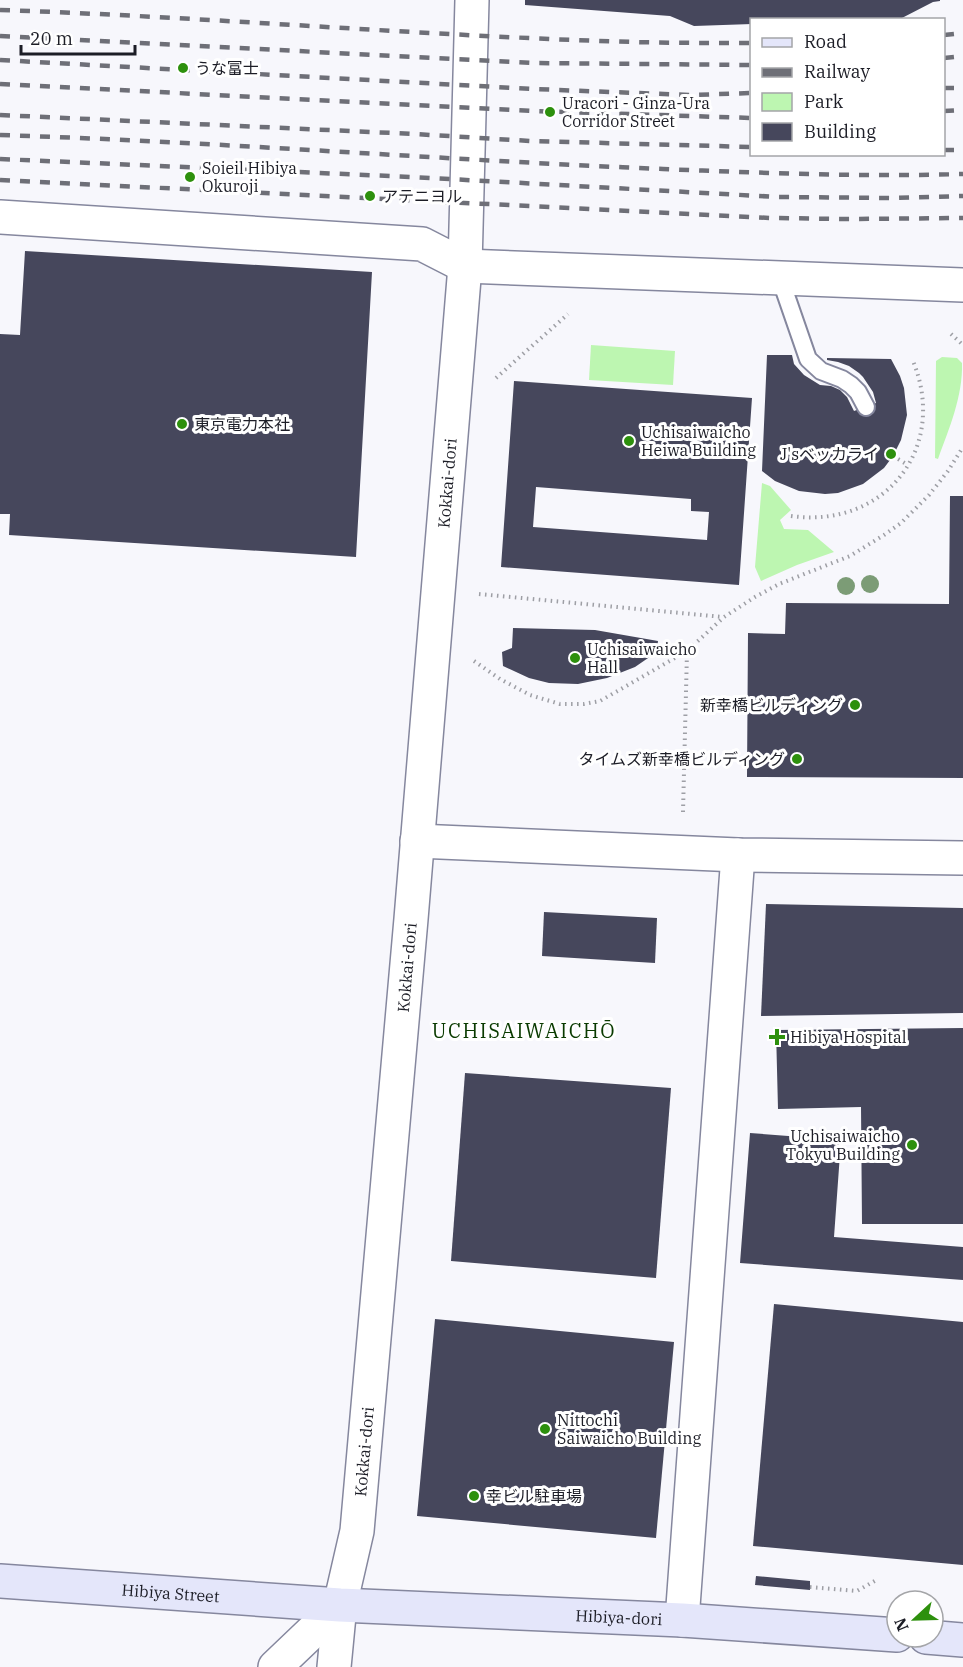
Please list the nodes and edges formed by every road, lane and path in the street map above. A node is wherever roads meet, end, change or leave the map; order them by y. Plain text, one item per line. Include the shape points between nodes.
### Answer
1 (472, 0) edge
2 (0, 217) edge
3 (465, 266) junction
4 (780, 278) junction
5 (963, 285) edge
6 (568, 314) dead end
7 (951, 334) dead end
8 (963, 345) edge
9 (913, 361) dead end
10 (496, 378) dead end
11 (866, 406) dead end
12 (963, 447) edge
13 (893, 456) dead end
14 (908, 465) junction
15 (791, 516) dead end
16 (479, 594) dead end
17 (724, 617) junction
18 (687, 651) junction
19 (474, 661) dead end
20 (682, 812) dead end
21 (417, 841) junction
22 (738, 855) junction
23 (963, 858) edge
24 (878, 1579) dead end
25 (0, 1581) edge
26 (810, 1587) dead end
27 (340, 1605) junction
28 (682, 1620) junction
29 (885, 1634) edge
30 (945, 1639) edge
31 (963, 1640) edge
32 (275, 1667) edge
33 (334, 1667) edge

1 - 3 street, Kokkai-dori
2 - 3 street via 422,244
3 - 4 street
3 - 21 street, Kokkai-dori
4 - 5 street
4 - 11 lane via 808,359 818,369 851,385
6 - 10 path
7 - 8 path
9 - 14 path via 923,393 923,413 919,440
12 - 17 path via 929,495 885,535 841,561 771,588
13 - 14 path
14 - 15 path via 886,491 857,509 825,518
16 - 17 path
17 - 18 path
18 - 19 path via 600,701 584,704 560,704 530,694
18 - 20 path
21 - 22 street
21 - 27 street, Kokkai-dori via 357,1531
22 - 23 street
22 - 28 street
24 - 26 path via 857,1591
25 - 27 main road, Hibiya Street
27 - 28 main road, Hibiya-dori
27 - 32 street
27 - 33 street, Kokkai-dori
28 - 29 main road, Hibiya-dori
30 - 31 main road

